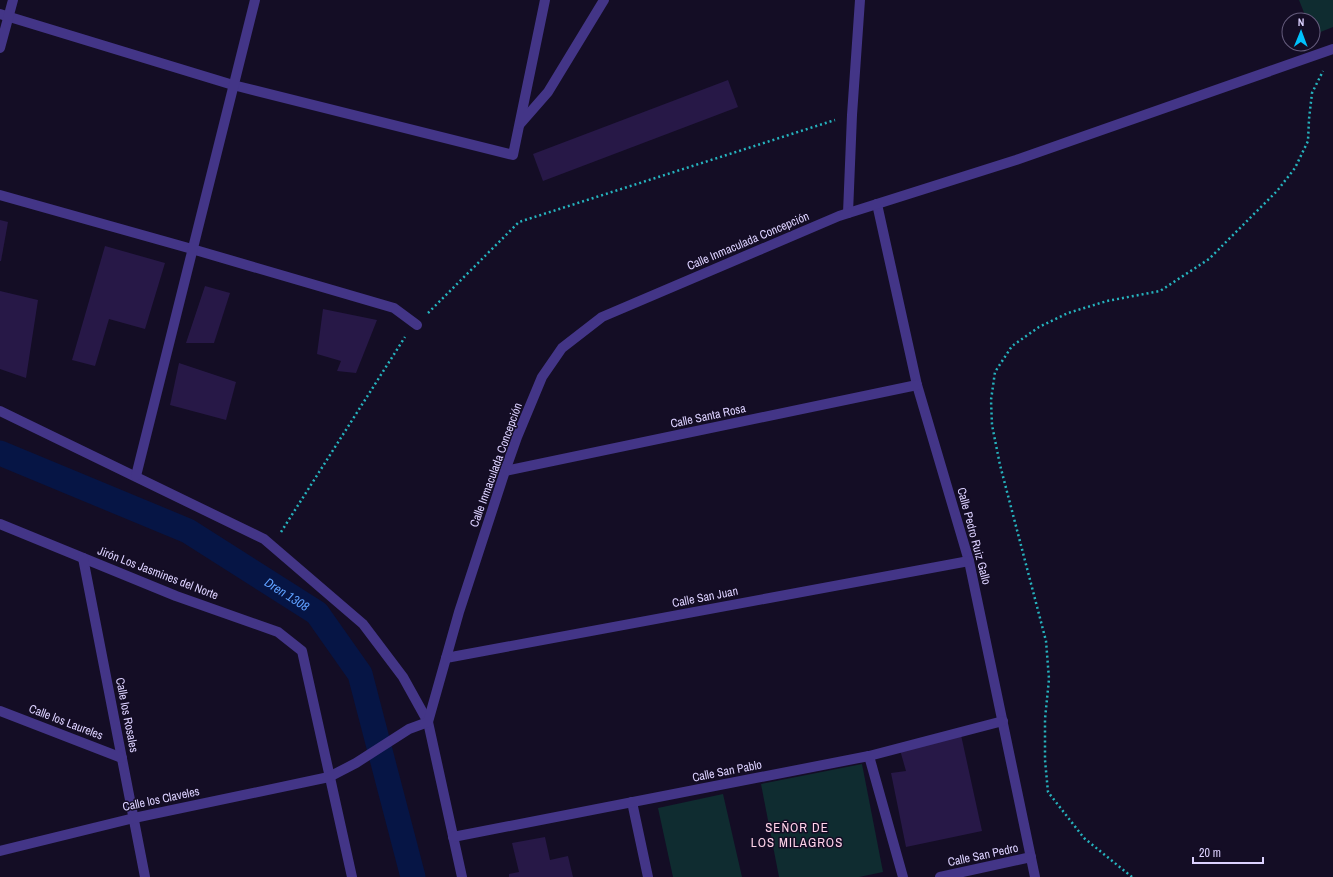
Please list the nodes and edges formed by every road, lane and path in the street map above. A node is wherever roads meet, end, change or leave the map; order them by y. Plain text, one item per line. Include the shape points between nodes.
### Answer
1 (13, 0) edge
2 (254, 0) edge
3 (545, 0) edge
4 (604, 0) edge
5 (860, 0) edge
6 (4, 15) edge
7 (0, 48) edge
8 (1333, 49) edge
9 (1325, 68) dead end
10 (233, 85) junction
11 (852, 115) junction
12 (520, 124) junction
13 (0, 196) edge
14 (877, 204) junction
15 (848, 213) junction
16 (192, 249) junction
17 (417, 325) junction
18 (917, 385) junction
19 (0, 411) edge
20 (505, 471) junction
21 (136, 476) junction
22 (0, 524) edge
23 (272, 546) junction
24 (84, 558) junction
25 (969, 561) junction
26 (446, 658) junction
27 (0, 712) edge
28 (1003, 721) junction
29 (428, 722) junction
30 (869, 756) junction
31 (122, 758) junction
32 (330, 777) junction
33 (632, 802) junction
34 (134, 818) junction
35 (453, 837) junction
36 (0, 851) edge
37 (1031, 858) junction
38 (145, 877) edge
39 (352, 877) edge
40 (462, 877) edge
41 (648, 877) edge
42 (903, 877) edge
43 (940, 877) edge
44 (1035, 877) edge
45 (1132, 877) edge

1 - 6 street
2 - 10 street
3 - 12 street
4 - 12 street via 548,92
5 - 11 street
6 - 7 street
6 - 10 street
8 - 14 street, Calle Inmaculada Concepción via 1016,160
9 - 45 path via 1312,93 1308,141 1295,168 1277,191 1209,258 1160,291 1107,301 1068,313 1039,327 1012,346 995,372 991,400 992,425 1046,641 1049,679 1045,719 1045,760 1048,792 1084,838
10 - 12 street via 513,155
10 - 16 street
11 - 15 street
11 - 17 path via 519,222
13 - 16 street
14 - 15 street, Calle Inmaculada Concepción
14 - 18 street, Calle Pedro Ruiz Gallo
15 - 20 street, Calle Inmaculada Concepción via 602,317 562,348 542,377
16 - 17 street via 394,308
16 - 21 street
17 - 23 path via 405,336
18 - 20 street, Calle Santa Rosa
18 - 25 street, Calle Pedro Ruiz Gallo
19 - 21 street
20 - 26 street, Calle Inmaculada Concepción
21 - 23 street via 264,539
22 - 24 street, Jirón Los Jasmines del Norte
23 - 29 street via 362,624 403,677
24 - 31 street, Calle los Rosales
24 - 32 street, Jirón Los Jasmines del Norte via 176,596 278,632 302,652
25 - 26 street, Calle San Juan
25 - 28 street, Calle Pedro Ruiz Gallo
26 - 29 street, Calle Inmaculada Concepción
27 - 31 street, Calle los Laureles
28 - 30 street, Calle San Pablo
28 - 37 street, Calle Pedro Ruiz Gallo
29 - 32 street, Calle los Claveles via 409,729
29 - 35 street
30 - 33 street, Calle San Pablo
30 - 42 street
31 - 34 street, Calle los Rosales
32 - 34 street, Calle los Claveles
32 - 39 street
33 - 35 street, Calle San Pablo
33 - 41 street
34 - 36 street, Calle los Claveles
34 - 38 street, Calle los Rosales
35 - 40 street
37 - 43 street, Calle San Pedro
37 - 44 street, Calle Pedro Ruiz Gallo

